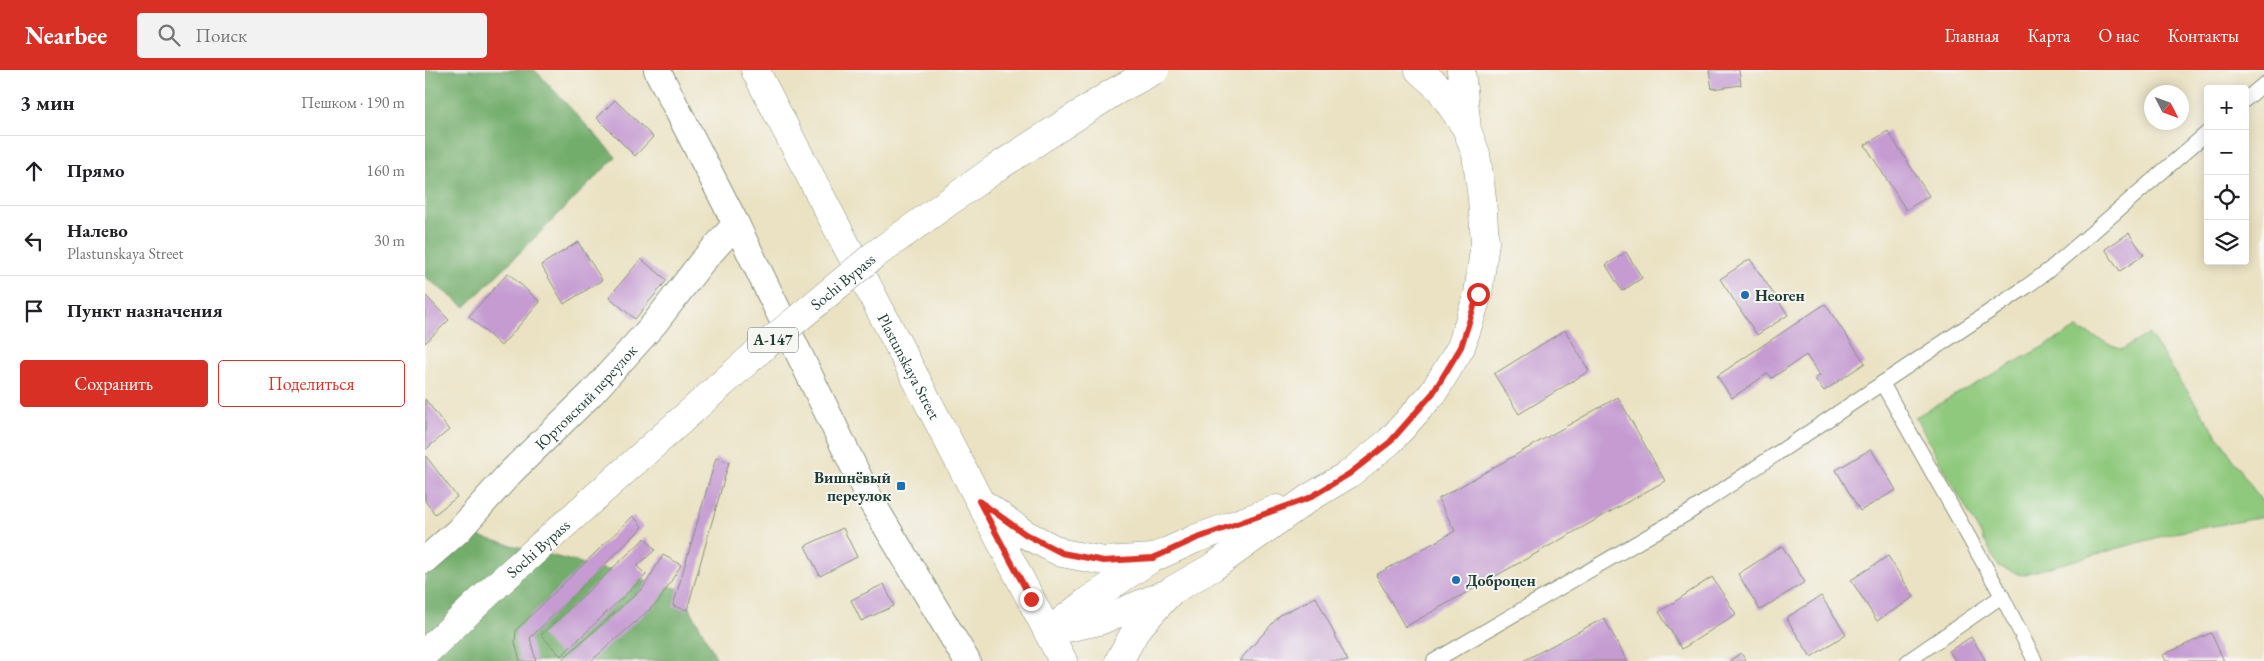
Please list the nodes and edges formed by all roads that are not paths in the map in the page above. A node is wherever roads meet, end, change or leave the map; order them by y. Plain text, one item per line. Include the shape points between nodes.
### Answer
1 (657, 70) edge
2 (755, 70) edge
3 (1155, 70) edge
4 (1419, 70) edge
5 (1461, 70) edge
6 (2264, 84) edge
7 (2249, 97) edge
8 (1467, 130) junction
9 (2204, 135) edge
10 (736, 224) junction
11 (1881, 383) junction
12 (1309, 498) junction
13 (979, 501) junction
14 (1153, 558) junction
15 (425, 560) edge
16 (1171, 591) junction
17 (2002, 596) junction
18 (1048, 632) junction
19 (425, 653) edge
20 (967, 661) edge
21 (1063, 661) edge
22 (1119, 661) edge
23 (1433, 661) edge
24 (1907, 661) edge
25 (2035, 661) edge

1 - 10 street
2 - 13 main road, Plastunskaya Street
3 - 19 main road, Sochi Bypass / А-147, bridge via 1114,92 996,168 873,256 760,350
4 - 8 main road via 1440,89
5 - 8 main road
6 - 7 lane
8 - 12 main road via 1476,154 1485,242 1478,294 1461,347 1433,393 1390,442 1349,474
9 - 11 lane via 2049,270
10 - 15 street, Юртовский переулок via 592,393 511,472 459,531
10 - 20 street via 868,496
11 - 17 lane
11 - 23 lane via 1688,513
12 - 14 main road via 1195,539
12 - 16 main road via 1213,567
13 - 14 main road via 1025,534 1062,553 1104,561
13 - 18 main road, Plastunskaya Street
14 - 18 main road via 1089,600
16 - 18 main road via 1099,621
16 - 22 main road via 1136,630
17 - 24 lane
17 - 25 lane
18 - 21 main road, Plastunskaya Street

